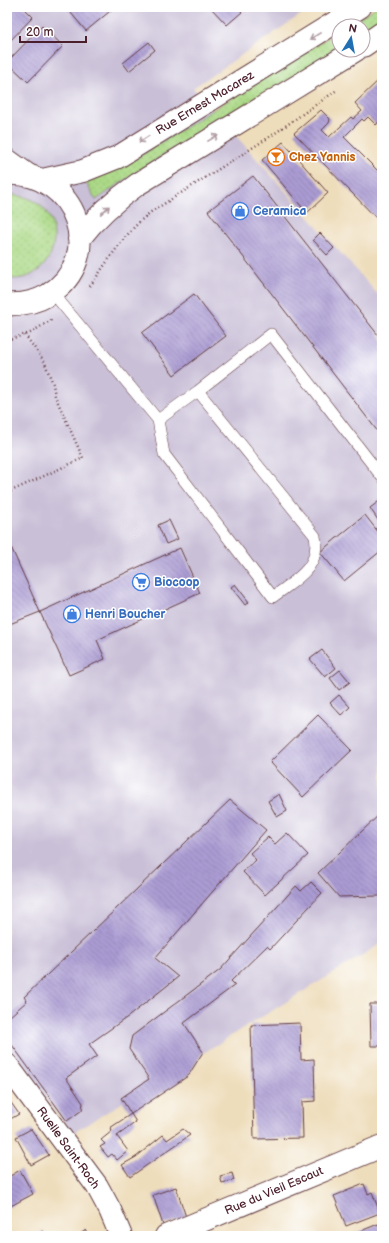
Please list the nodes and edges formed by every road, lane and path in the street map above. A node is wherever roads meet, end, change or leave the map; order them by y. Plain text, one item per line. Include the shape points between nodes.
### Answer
1 (360, 7) edge
2 (343, 58) edge
3 (340, 88) dead end
4 (7, 160) edge
5 (25, 176) edge
6 (79, 239) junction
7 (52, 292) junction
8 (7, 304) edge
9 (65, 309) junction
10 (25, 335) junction
11 (7, 340) edge
12 (198, 391) junction
13 (158, 420) junction
14 (382, 477) edge
15 (7, 493) edge
16 (7, 1065) edge
17 (382, 1146) edge
18 (121, 1236) edge
19 (166, 1236) edge

1 -> 5 main road, Rue Ernest Macarez via 118,157 83,171
6 -> 2 main road via 111,204 143,181
3 - 9 path via 142,219 115,250 90,285
4 - 5 main road
5 - 6 main road via 60,192 76,217
6 - 7 main road via 78,252 70,272
7 - 8 main road via 32,302
7 - 9 lane
9 - 10 path via 49,322
9 - 13 lane
10 - 11 path
10 - 15 path via 44,361 55,396 83,458
12 - 13 lane
12 - 13 lane via 315,536 316,552 311,565 305,573 273,597 164,454
12 - 14 lane via 271,334
16 - 18 main road, Ruelle Saint-Roch via 97,1186
17 - 19 main road, Rue du Vieil Escaut

